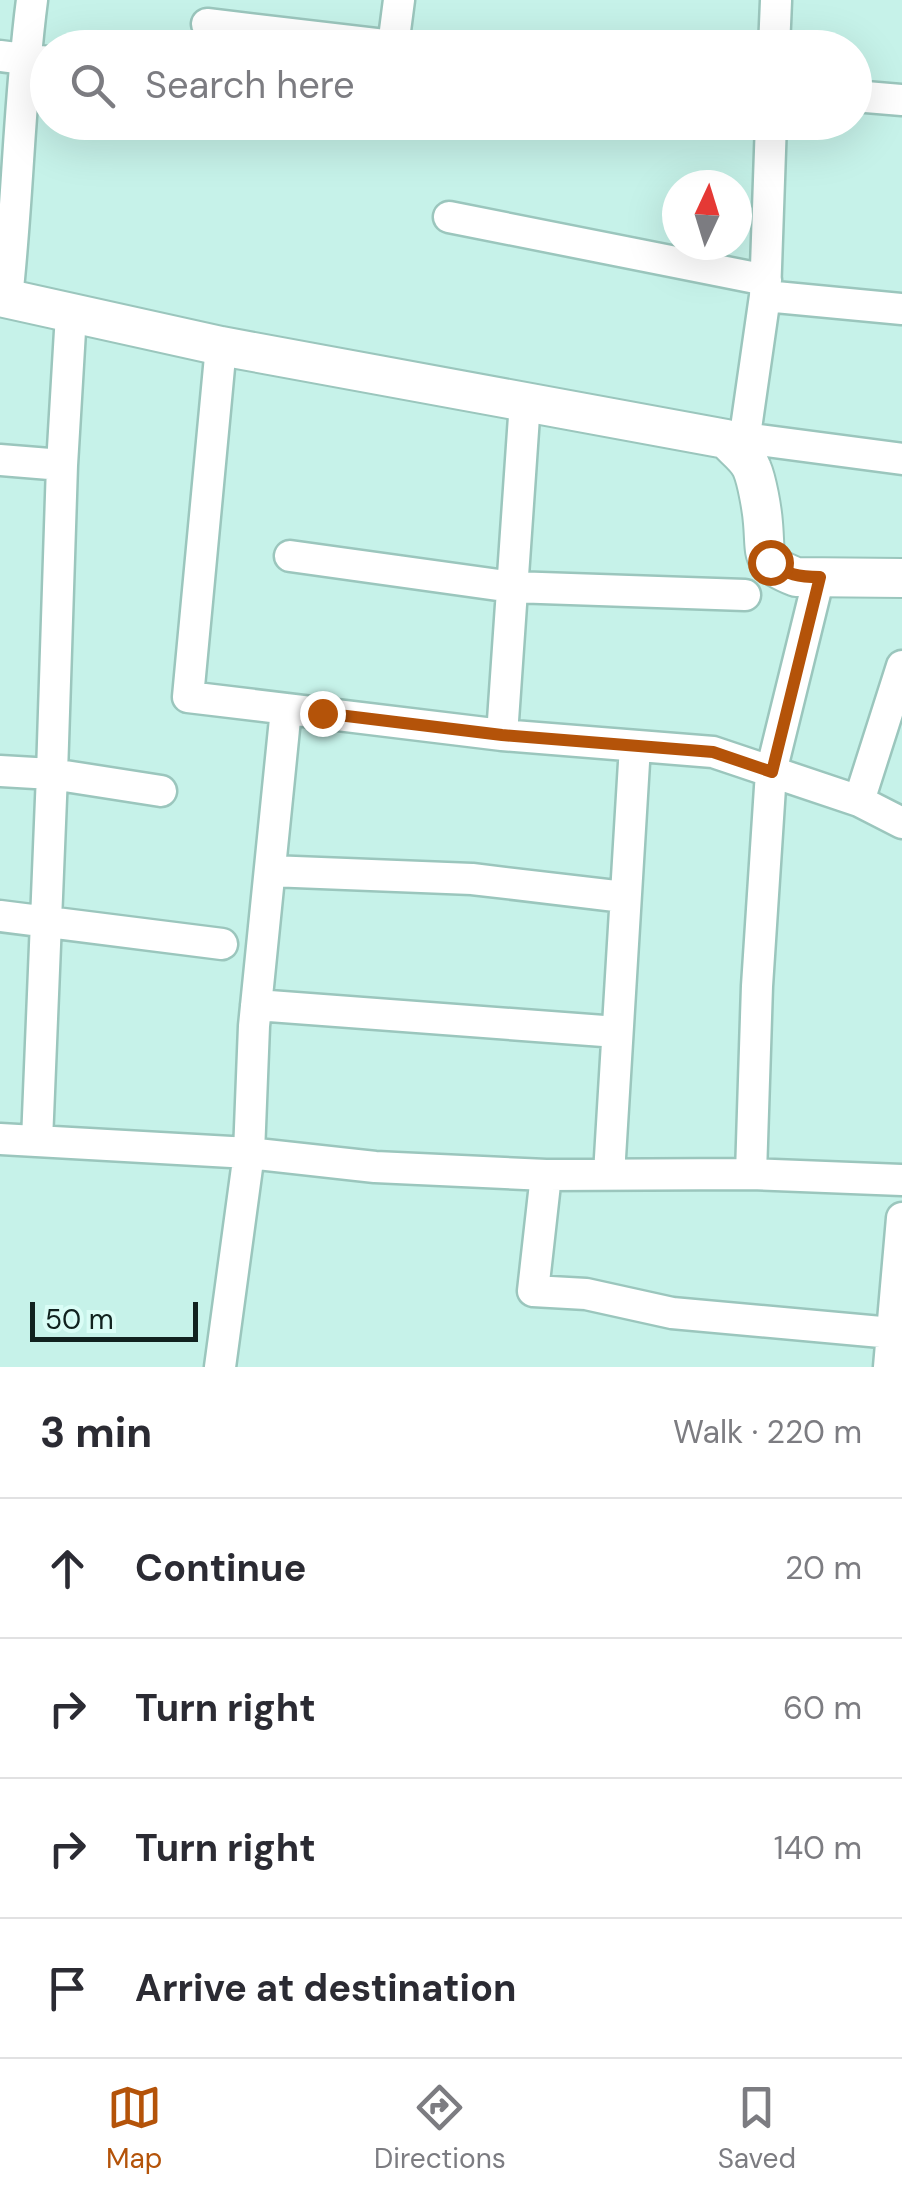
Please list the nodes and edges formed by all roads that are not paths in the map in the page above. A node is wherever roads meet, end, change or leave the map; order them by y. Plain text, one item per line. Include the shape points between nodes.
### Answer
1 (32, 0) edge
2 (399, 0) edge
3 (776, 1) edge
4 (206, 24) dead end
5 (259, 30) edge
6 (401, 30) edge
7 (775, 30) edge
8 (24, 59) edge
9 (901, 94) edge
10 (872, 95) edge
11 (770, 140) edge
12 (449, 217) dead end
13 (765, 288) junction
14 (3, 298) edge
15 (902, 309) edge
16 (72, 314) junction
17 (221, 346) junction
18 (525, 402) junction
19 (743, 447) junction
20 (902, 459) edge
21 (0, 460) edge
22 (62, 465) junction
23 (290, 556) dead end
24 (820, 577) junction
25 (902, 578) edge
26 (512, 587) junction
27 (746, 595) dead end
28 (902, 666) edge
29 (286, 709) junction
30 (502, 735) junction
31 (635, 746) junction
32 (0, 771) edge
33 (772, 772) junction
34 (52, 774) junction
35 (161, 790) dead end
36 (859, 801) junction
37 (902, 823) edge
38 (270, 871) junction
39 (624, 897) junction
40 (0, 916) edge
41 (46, 922) junction
42 (222, 944) dead end
43 (256, 1005) junction
44 (616, 1032) junction
45 (0, 1139) edge
46 (37, 1141) junction
47 (250, 1152) junction
48 (609, 1174) junction
49 (751, 1174) junction
50 (546, 1175) junction
51 (902, 1180) edge
52 (902, 1218) edge
53 (892, 1333) junction
54 (220, 1367) edge
55 (889, 1367) edge

1 - 8 street
2 - 6 street
3 - 7 street
4 - 5 street
8 - 14 street
9 - 10 street
11 - 13 street
12 - 13 street
13 - 15 street
13 - 19 street
14 - 16 main road
16 - 17 main road
16 - 22 street
17 - 18 main road
17 - 29 street via 188,697
18 - 19 main road
18 - 26 street
19 - 20 street
19 - 24 main road via 770,562 796,576
21 - 22 street
22 - 34 street
23 - 26 street
24 - 25 main road
24 - 33 street
26 - 27 street
26 - 30 street
28 - 36 street
29 - 30 street
29 - 38 street
30 - 31 street
31 - 33 street via 713,752
31 - 39 street
32 - 34 street
33 - 36 street
33 - 49 street
34 - 35 street
34 - 41 street
36 - 37 street
38 - 39 street via 472,880
38 - 43 street
39 - 44 street
40 - 41 street
41 - 42 street
41 - 46 street
43 - 44 street
43 - 47 street
44 - 48 street
45 - 46 street
46 - 47 street
47 - 50 street via 374,1167
47 - 54 street
48 - 49 street
48 - 50 street
49 - 51 street
50 - 53 street via 533,1291 586,1294 672,1313
52 - 53 street
53 - 55 street

